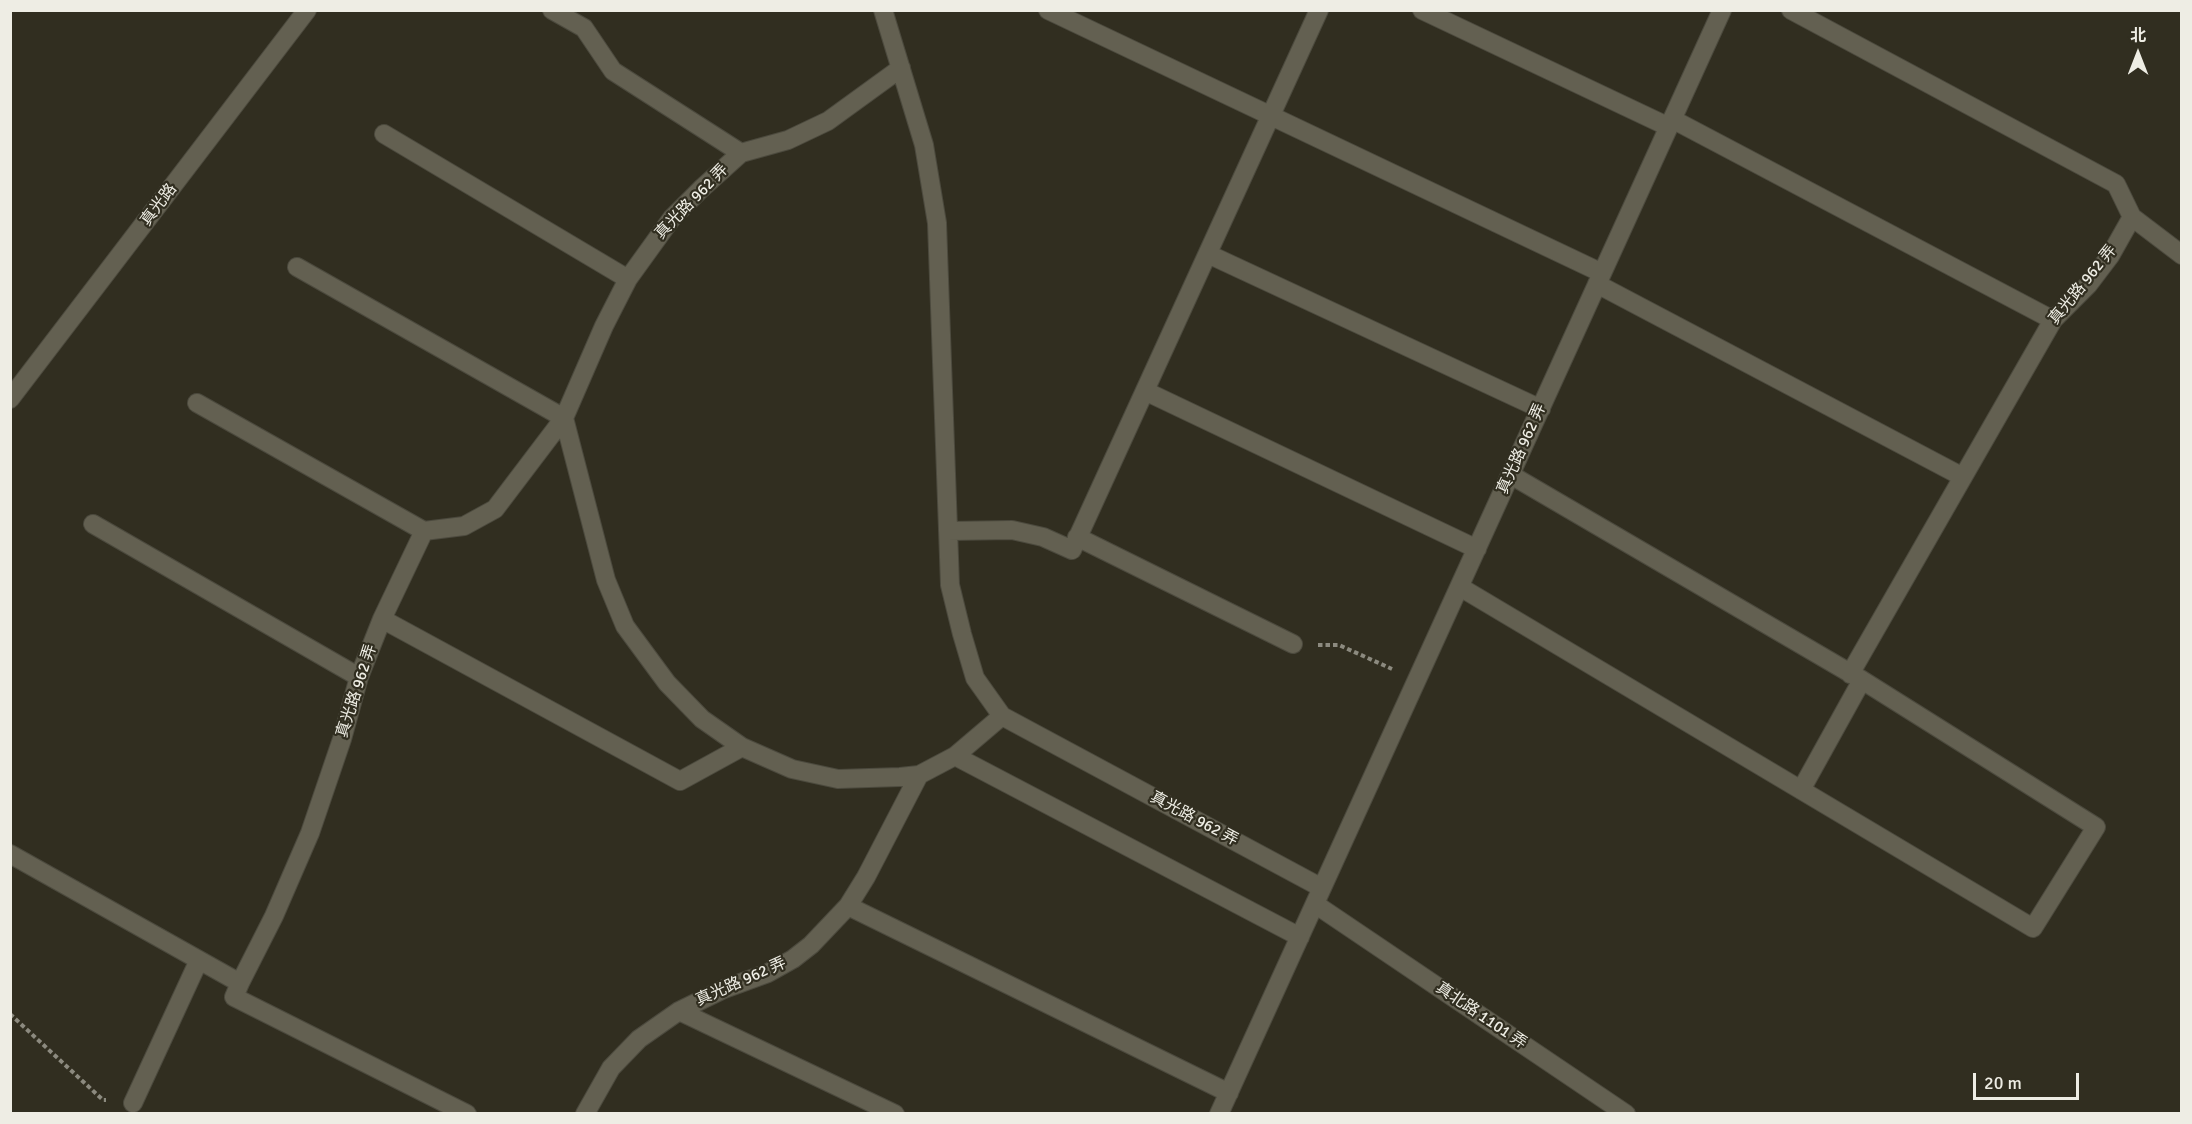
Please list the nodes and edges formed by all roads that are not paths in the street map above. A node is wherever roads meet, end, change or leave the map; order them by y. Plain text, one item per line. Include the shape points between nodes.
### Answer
1 (307, 10) edge
2 (552, 10) edge
3 (883, 10) edge
4 (1048, 10) edge
5 (1319, 10) edge
6 (1422, 10) edge
7 (1722, 10) edge
8 (1791, 10) edge
9 (901, 68) junction
10 (1271, 116) junction
11 (1671, 123) junction
12 (384, 134) dead end
13 (741, 153) junction
14 (2132, 217) junction
15 (1208, 254) junction
16 (2181, 255) edge
17 (297, 267) dead end
18 (628, 279) junction
19 (1600, 279) junction
20 (2053, 320) junction
21 (1145, 391) junction
22 (10, 399) edge
23 (197, 403) dead end
24 (1541, 408) junction
25 (564, 418) junction
26 (1511, 475) junction
27 (1963, 477) junction
28 (93, 524) dead end
29 (424, 531) junction
30 (948, 531) junction
31 (1077, 537) junction
32 (1477, 549) junction
33 (1460, 587) junction
34 (381, 619) junction
35 (1293, 644) road end
36 (359, 677) junction
37 (1856, 677) junction
38 (1002, 716) junction
39 (742, 747) junction
40 (956, 756) junction
41 (919, 775) junction
42 (1801, 790) junction
43 (10, 854) edge
44 (1319, 896) junction
45 (848, 906) junction
46 (1300, 937) junction
47 (199, 960) junction
48 (240, 983) junction
49 (679, 1011) junction
50 (1229, 1093) junction
51 (132, 1103) road end
52 (467, 1113) edge
53 (585, 1113) edge
54 (895, 1113) edge
55 (1219, 1113) edge
56 (1626, 1113) edge

1 - 22 street, 真光路
2 - 13 street via 584,28 613,71
3 - 9 street, 真光路 962 弄
4 - 10 street
5 - 10 street
6 - 11 street
7 - 11 street, 真光路 962 弄
8 - 14 street via 2116,184
9 - 13 street, 真光路 962 弄 via 828,120 788,140
9 - 30 street, 真光路 962 弄 via 924,146 937,223
10 - 15 street
10 - 19 street
11 - 19 street, 真光路 962 弄
11 - 20 street
12 - 18 street
13 - 18 street, 真光路 962 弄 via 672,218
14 - 16 street
14 - 20 street, 真光路 962 弄 via 2095,276
15 - 21 street
15 - 24 street
17 - 25 street
18 - 25 street, 真光路 962 弄
19 - 24 street, 真光路 962 弄
19 - 27 street
20 - 27 street, 真光路 962 弄
21 - 31 street
21 - 32 street
23 - 29 street
24 - 26 street, 真光路 962 弄
25 - 29 street, 真光路 962 弄 via 495,509 464,526
25 - 39 street via 606,580 625,626 667,683 702,719
26 - 32 street, 真光路 962 弄
26 - 37 street
27 - 37 street, 真光路 962 弄
28 - 36 street
29 - 34 street, 真光路 962 弄
30 - 31 street via 1012,530 1043,537 1072,550
30 - 38 street, 真光路 962 弄 via 950,585 962,634 975,678
31 - 35 street
32 - 33 street, 真光路 962 弄
33 - 42 street
33 - 44 street, 真光路 962 弄
34 - 36 street, 真光路 962 弄
34 - 39 street via 680,781
36 - 48 street, 真光路 962 弄 via 310,832
37 - 42 street, 真光路 962 弄
37 - 42 street via 2096,826 2032,927
38 - 40 street
38 - 44 street, 真光路 962 弄
39 - 41 street via 792,769 838,779
40 - 41 street
40 - 46 street
41 - 45 street, 真光路 962 弄
43 - 47 street
44 - 46 street, 真光路 962 弄
44 - 56 street, 真北路 1101 弄 via 1336,917
45 - 49 street, 真光路 962 弄 via 793,959
45 - 50 street
46 - 50 street, 真光路 962 弄
47 - 48 street
47 - 51 street
48 - 52 street via 234,997
49 - 53 street, 真光路 962 弄 via 639,1039 611,1068
49 - 54 street
50 - 55 street, 真光路 962 弄

